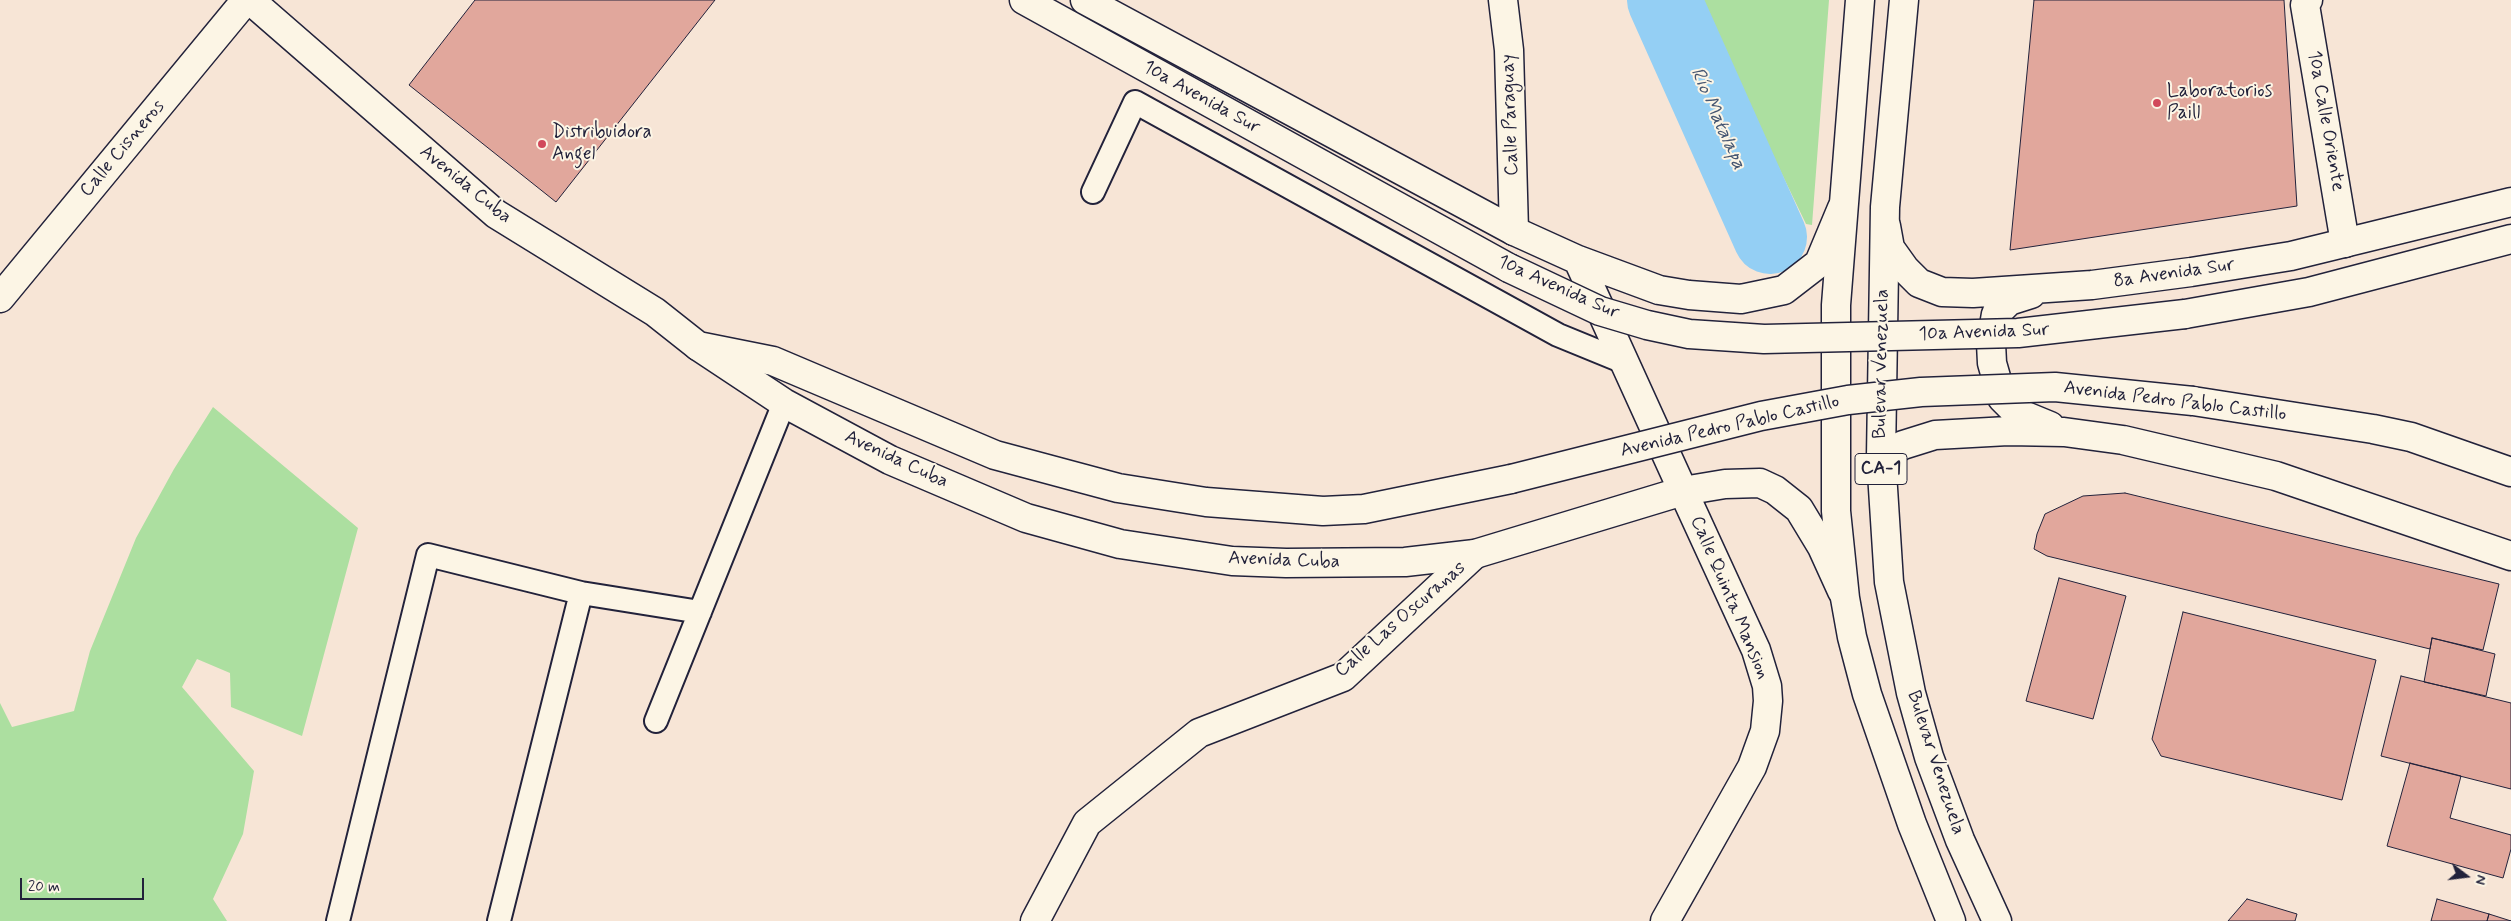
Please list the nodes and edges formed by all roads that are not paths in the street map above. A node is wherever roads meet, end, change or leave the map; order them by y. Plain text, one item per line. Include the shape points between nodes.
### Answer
1 (248, 0) edge
2 (1024, 0) edge
3 (1085, 0) edge
4 (1503, 0) edge
5 (1860, 0) edge
6 (1904, 0) edge
7 (2308, 0) edge
8 (1093, 192) dead end
9 (1844, 202) junction
10 (2511, 202) edge
11 (1885, 207) junction
12 (1514, 231) junction
13 (2511, 239) edge
14 (2345, 243) junction
15 (1578, 260) junction
16 (2047, 288) junction
17 (0, 298) edge
18 (698, 346) junction
19 (1624, 362) junction
20 (784, 403) junction
21 (2064, 432) junction
22 (1880, 457) junction
23 (2511, 472) edge
24 (1511, 479) joint
25 (1683, 491) junction
26 (1475, 554) junction
27 (2511, 556) edge
28 (581, 593) junction
29 (1846, 598) junction
30 (700, 612) junction
31 (656, 721) dead end
32 (338, 921) edge
33 (500, 921) edge
34 (1035, 921) edge
35 (1665, 921) edge
36 (1951, 921) edge
37 (1997, 921) edge

1 - 17 main road, Calle Cisneros
1 - 18 main road, Avenida Cuba via 496,214 655,312
2 - 13 main road, 10a Avenida Sur, bridge via 1509,268 1600,311 1689,334 1744,338 2018,333 2185,314 2310,292
3 - 12 main road, 10a Avenida Sur
4 - 12 main road, Calle Paraguay via 1509,50
5 - 9 main road, Bulevar Venezuela / CA-1
6 - 11 main road, Bulevar Venezuela / CA-1
7 - 14 main road, 10a Calle Oriente via 2305,5
8 - 19 lane via 1136,102 1558,335
9 - 15 main road, 10a Avenida Sur via 1819,263 1784,290 1771,294 1741,299 1659,290
9 - 29 main road, Bulevar Venezuela / CA-1 via 1836,305 1836,511
10 - 14 main road, 8a Avenida Sur
11 - 16 main road, 8a Avenida Sur via 1890,248 1919,283 1942,292 1960,294
11 - 22 main road, Bulevar Venezuela / CA-1
12 - 15 main road, 10a Avenida Sur
14 - 16 main road, 8a Avenida Sur via 2291,256 2191,272
15 - 19 main road, Calle Quinta Mansion
16 - 21 main road via 2008,301 1996,314 1991,343 1992,363 2002,398 2016,412
18 - 20 main road, Avenida Cuba
18 - 24 main road, Avenida Cuba via 773,361 995,455 1128,489 1206,502 1323,511 1364,510
19 - 25 main road, Calle Quinta Mansion
20 - 26 main road, Avenida Cuba via 890,460 1026,518 1120,544 1232,561 1286,563 1404,562
20 - 30 lane
21 - 22 main road via 1935,435 1903,445
21 - 27 main road via 2123,440 2276,476
22 - 37 main road, Bulevar Venezuela / CA-1 via 1890,582 1910,693 1929,757 1960,840
23 - 24 main road, Avenida Pedro Pablo Castillo, bridge via 2411,437 2373,428 2193,401 2055,388 1921,392 1848,400 1761,416
25 - 26 main road, Avenida Cuba
25 - 29 main road, Avenida Cuba via 1744,483 1760,484 1775,490 1799,509 1822,547
25 - 35 main road, Calle Quinta Mansion via 1756,650 1768,701 1765,731 1752,767
26 - 34 main road, Calle Las Oscuranas via 1343,677 1199,733 1087,823
28 - 30 lane
28 - 32 lane via 428,555
28 - 33 lane
29 - 36 main road, Bulevar Venezuela / CA-1 via 1866,694 1912,824
30 - 31 lane

